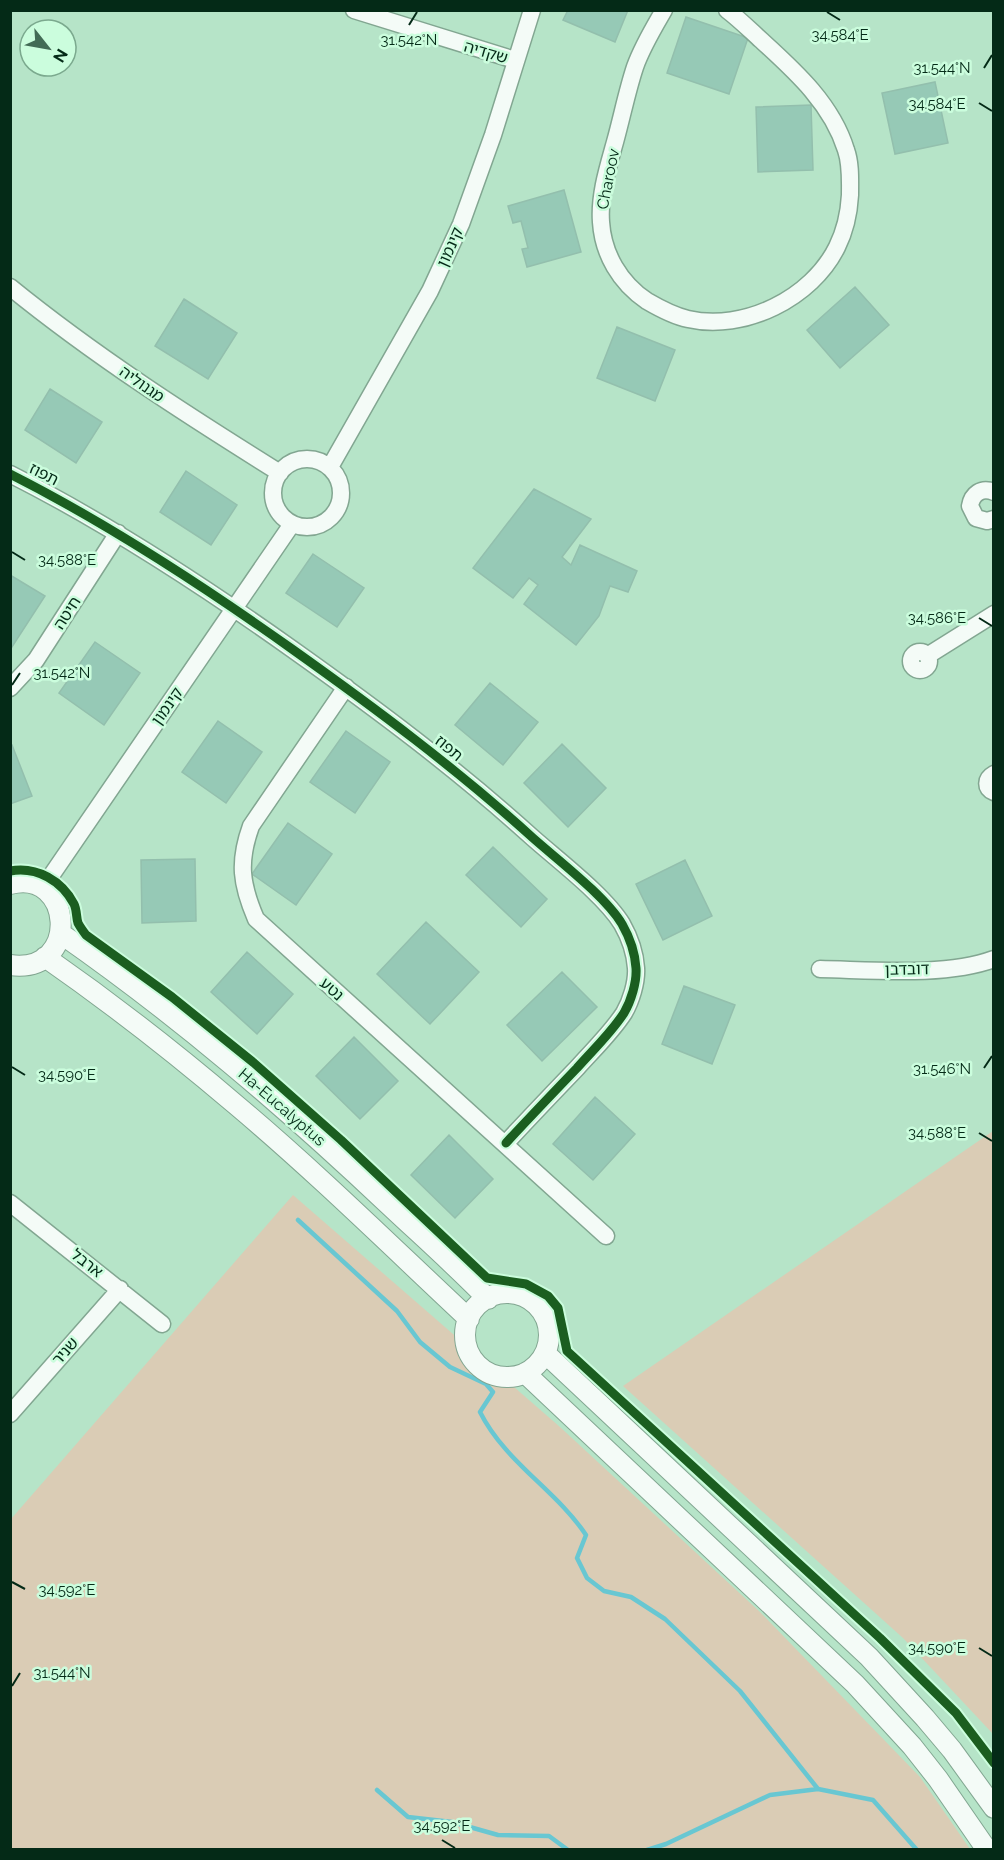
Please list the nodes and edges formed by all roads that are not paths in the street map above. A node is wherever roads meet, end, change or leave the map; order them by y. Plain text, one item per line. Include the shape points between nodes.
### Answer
1 (354, 10) edge
2 (532, 10) edge
3 (664, 10) edge
4 (727, 10) edge
5 (515, 60) junction
6 (10, 287) edge
7 (330, 467) junction
8 (280, 472) junction
9 (10, 474) edge
10 (993, 492) edge
11 (993, 519) edge
12 (292, 524) junction
13 (118, 533) junction
14 (234, 608) junction
15 (993, 614) edge
16 (927, 656) dead end
17 (346, 687) junction
18 (10, 688) edge
19 (993, 774) edge
20 (993, 792) edge
21 (10, 884) edge
22 (42, 889) junction
23 (60, 933) junction
24 (45, 957) junction
25 (993, 959) edge
26 (10, 965) edge
27 (820, 969) dead end
28 (506, 1143) junction
29 (10, 1203) edge
30 (606, 1236) dead end
31 (120, 1289) junction
32 (488, 1299) junction
33 (469, 1319) junction
34 (162, 1324) dead end
35 (545, 1353) junction
36 (525, 1373) junction
37 (10, 1414) edge
38 (993, 1808) edge
39 (987, 1850) edge

1 - 5 street, שקדיה
2 - 5 street, קינמון
3 - 4 street, Charoov via 635,67 604,183 601,221 606,249 617,273 632,291 688,319 714,321 742,320 802,290 824,269 838,246 849,214 847,150 831,115 798,73
5 - 7 street, קינמון via 493,135 452,243 430,291
6 - 8 street, מגנוליה via 163,399
7 - 8 street via 321,461 298,460
7 - 12 street via 337,475 342,494 336,512 321,525
8 - 12 street via 273,491 274,501
9 - 13 street, תפוז
10 - 11 street via 980,491 973,496 970,507 976,518
12 - 14 street, קינמון
13 - 14 street, תפוז
13 - 18 street, חיטה via 36,660
14 - 17 street, תפוז
14 - 22 street, קינמון
15 - 16 street
17 - 28 street, נטע via 251,826 243,846 241,869 246,895 256,919 292,954
17 - 28 street, תפוז via 517,823 604,902 622,923 633,948 637,971 625,1011
19 - 20 street via 987,783
21 - 22 main road via 30,883
22 - 23 main road via 58,906
23 - 24 main road via 57,944
23 - 32 main road, Ha-Eucalyptus via 174,1016 251,1079
24 - 26 main road via 36,963
24 - 33 main road, Ha-Eucalyptus via 134,1021 236,1104
25 - 27 street, דובדבן via 914,970
28 - 30 street, נטע
29 - 31 street, ארבל
31 - 34 street, ארבל
31 - 37 street, שניר
32 - 33 main road via 478,1305
32 - 35 main road via 498,1294 517,1295 537,1306 545,1318 549,1339
33 - 36 main road via 465,1343 480,1368 493,1375 511,1377
35 - 36 main road
35 - 38 main road via 869,1657 932,1726
36 - 39 main road via 855,1684 925,1763

